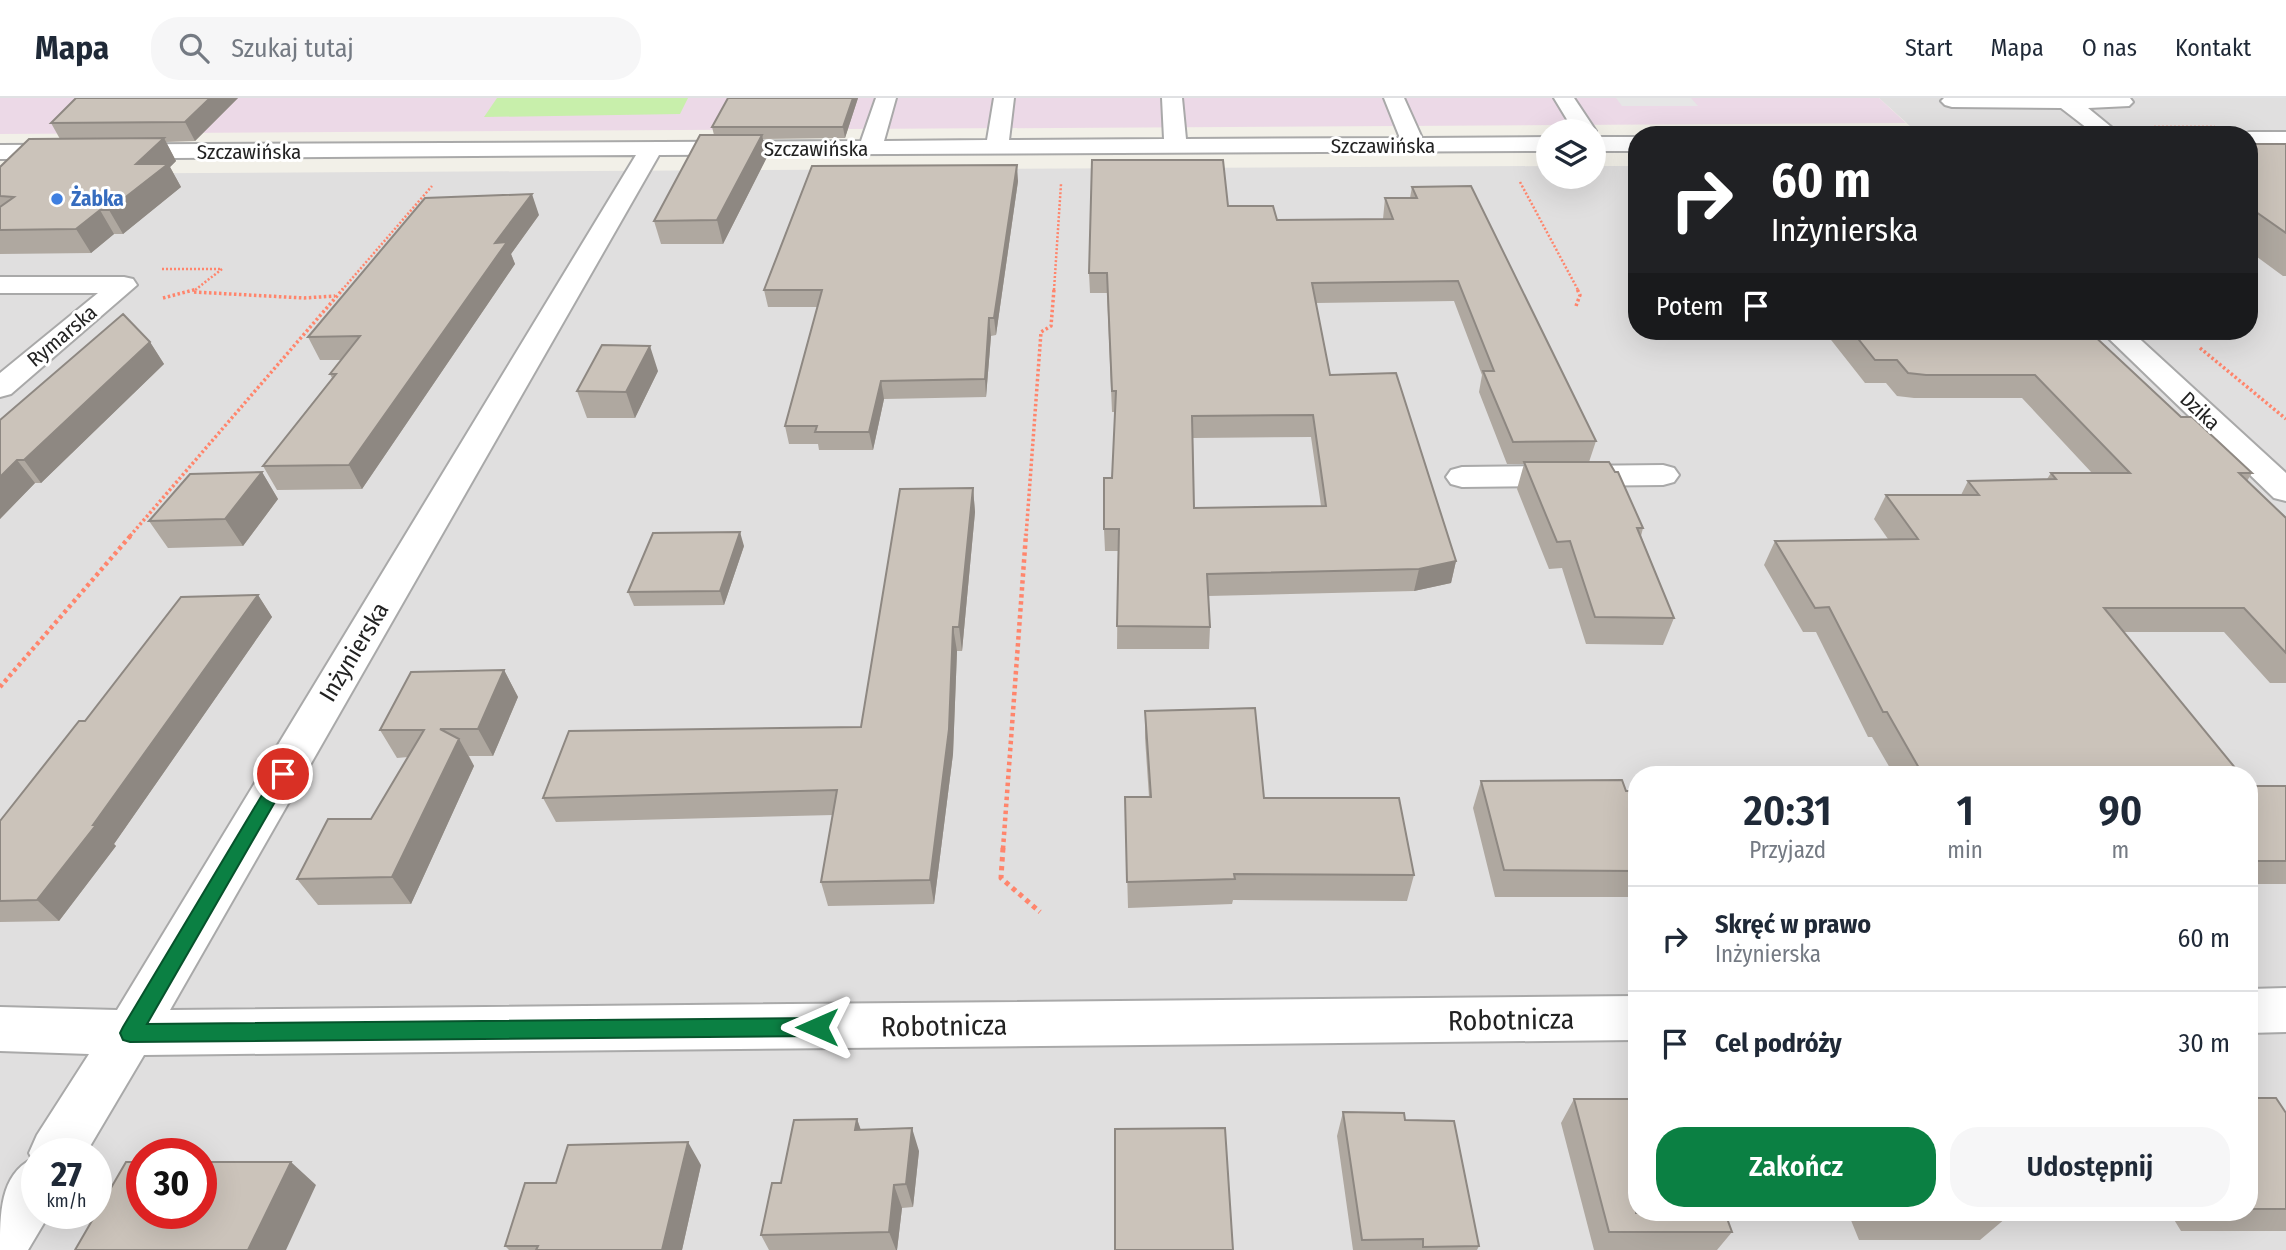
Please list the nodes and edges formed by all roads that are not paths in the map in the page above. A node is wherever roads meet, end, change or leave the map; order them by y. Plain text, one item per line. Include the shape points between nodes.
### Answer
1 (886, 98) edge
2 (1004, 98) edge
3 (1172, 98) edge
4 (1394, 98) edge
5 (1564, 98) edge
6 (2040, 100) edge
7 (1952, 101) dead end
8 (2066, 102) junction
9 (2122, 102) dead end
10 (1577, 119) edge
11 (2098, 126) edge
12 (2258, 139) edge
13 (2286, 139) edge
14 (1628, 140) edge
15 (1606, 143) edge
16 (1536, 144) edge
17 (1414, 145) junction
18 (1176, 147) junction
19 (998, 148) junction
20 (870, 149) junction
21 (651, 150) junction
22 (0, 152) edge
23 (0, 285) edge
24 (2125, 340) edge
25 (0, 388) edge
26 (1663, 475) dead end
27 (1462, 477) dead end
28 (2286, 491) edge
29 (2286, 1010) edge
30 (2258, 1011) edge
31 (1628, 1018) edge
32 (0, 1030) edge
33 (130, 1033) junction
34 (65, 1138) edge
35 (21, 1210) edge
36 (0, 1244) edge

1 - 20 street
2 - 19 street
3 - 18 street
4 - 17 street
5 - 10 street
6 - 7 street
6 - 8 street
8 - 9 street
8 - 11 street
12 - 13 street
14 - 15 street
16 - 17 street, Szczawińska
17 - 18 street, Szczawińska
18 - 19 street, Szczawińska
19 - 20 street, Szczawińska
20 - 21 street, Szczawińska
21 - 22 street, Szczawińska
21 - 33 street, Inżynierska
23 - 25 street, Rymarska via 124,285
24 - 28 street, Dzika
26 - 27 street
29 - 30 street
31 - 33 street, Robotnicza
32 - 33 street, Robotnicza
33 - 34 street, Inżynierska
35 - 36 street

